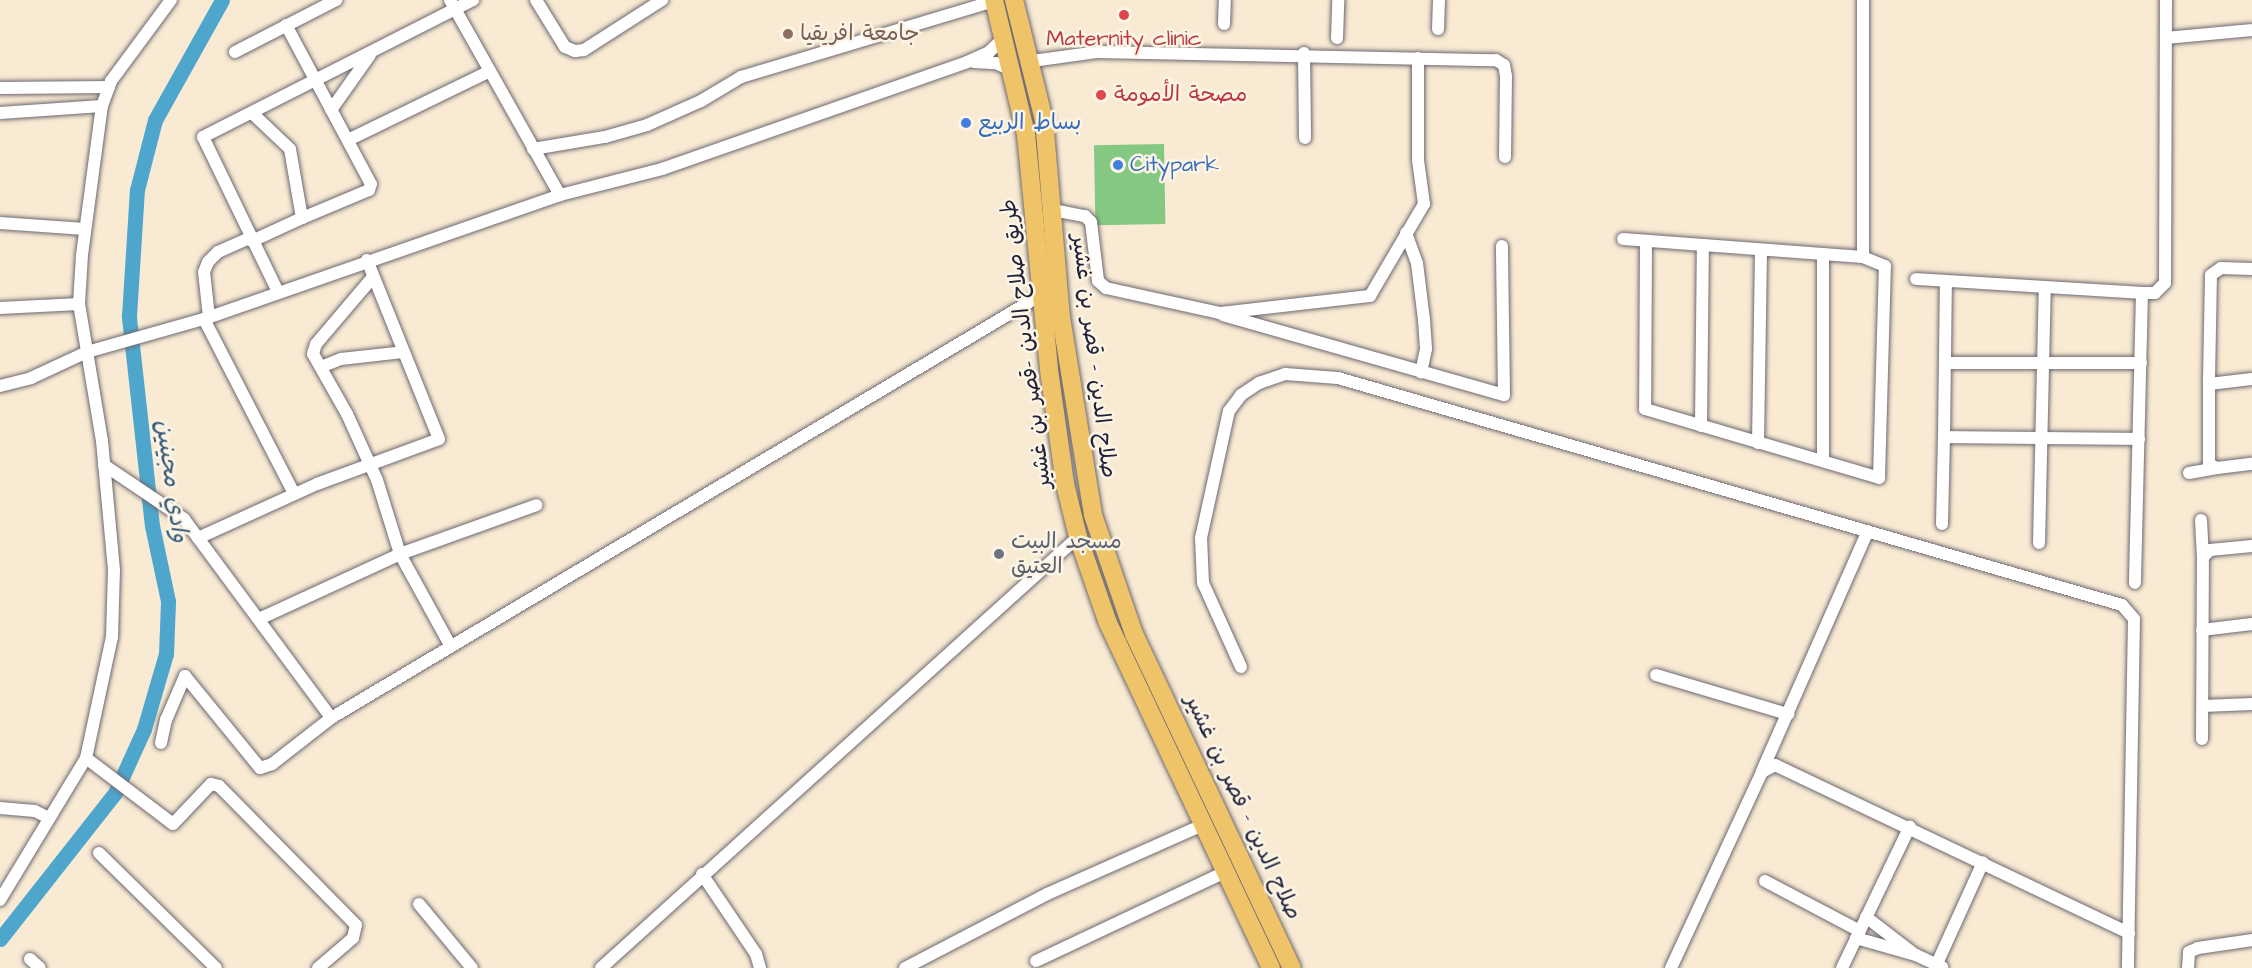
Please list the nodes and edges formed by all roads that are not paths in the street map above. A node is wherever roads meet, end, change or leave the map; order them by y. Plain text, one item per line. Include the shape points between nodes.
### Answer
1 (171, 0) edge
2 (336, 0) edge
3 (473, 0) edge
4 (536, 0) edge
5 (994, 0) edge
6 (1014, 0) edge
7 (1225, 0) edge
8 (1338, 0) edge
9 (1439, 0) edge
10 (1863, 0) edge
11 (2166, 0) edge
12 (657, 1) edge
13 (452, 4) edge
14 (1224, 24) dead end
15 (286, 26) junction
16 (1438, 29) dead end
17 (2252, 30) edge
18 (1005, 37) junction
19 (1337, 38) dead end
20 (2166, 38) junction
21 (235, 52) dead end
22 (372, 52) junction
23 (1304, 53) junction
24 (1418, 58) junction
25 (1032, 61) junction
26 (967, 62) junction
27 (1013, 71) junction
28 (488, 72) junction
29 (315, 83) junction
30 (109, 87) junction
31 (0, 88) edge
32 (102, 106) junction
33 (331, 110) junction
34 (0, 113) edge
35 (253, 114) junction
36 (1305, 138) dead end
37 (348, 141) junction
38 (533, 149) junction
39 (1505, 157) dead end
40 (560, 195) junction
41 (1053, 210) junction
42 (302, 218) junction
43 (0, 223) edge
44 (85, 229) junction
45 (1406, 233) junction
46 (251, 239) junction
47 (1623, 239) dead end
48 (1646, 241) junction
49 (1702, 245) junction
50 (1502, 246) dead end
51 (1761, 249) junction
52 (1823, 254) junction
53 (1863, 257) junction
54 (367, 260) junction
55 (2252, 269) edge
56 (373, 277) junction
57 (1916, 279) dead end
58 (1946, 281) junction
59 (2045, 287) junction
60 (278, 292) junction
61 (2142, 293) junction
62 (1041, 296) junction
63 (79, 304) junction
64 (0, 308) edge
65 (1213, 312) junction
66 (206, 318) junction
67 (404, 351) junction
68 (87, 352) junction
69 (1945, 363) junction
70 (2043, 363) junction
71 (2141, 363) junction
72 (321, 367) junction
73 (1421, 372) junction
74 (2252, 380) edge
75 (2209, 384) junction
76 (0, 386) edge
77 (1701, 426) junction
78 (1944, 437) junction
79 (2042, 438) junction
80 (2139, 439) junction
81 (1758, 443) junction
82 (1823, 460) junction
83 (2252, 464) edge
84 (104, 465) junction
85 (370, 465) junction
86 (2217, 468) junction
87 (2189, 473) dead end
88 (294, 494) junction
89 (537, 505) dead end
90 (2201, 520) dead end
91 (1942, 524) dead end
92 (1868, 531) junction
93 (1078, 537) junction
94 (198, 538) junction
95 (2039, 543) dead end
96 (2252, 546) edge
97 (400, 554) junction
98 (2203, 557) junction
99 (2135, 583) dead end
100 (259, 619) junction
101 (2252, 624) edge
102 (2202, 630) junction
103 (450, 645) junction
104 (1241, 667) dead end
105 (1656, 675) dead end
106 (2252, 704) edge
107 (2203, 706) junction
108 (1788, 714) junction
109 (331, 718) junction
110 (2202, 739) dead end
111 (161, 743) dead end
112 (86, 758) junction
113 (1762, 772) junction
114 (1213, 798) junction
115 (1194, 807) junction
116 (0, 808) edge
117 (49, 818) junction
118 (1203, 825) junction
119 (1910, 826) junction
120 (99, 853) dead end
121 (1983, 862) junction
122 (1225, 872) junction
123 (702, 874) junction
124 (1765, 880) dead end
125 (0, 900) edge
126 (419, 904) dead end
127 (1866, 917) junction
128 (2129, 933) junction
129 (1858, 934) junction
130 (2252, 940) edge
131 (1916, 955) junction
132 (30, 959) dead end
133 (1036, 961) dead end
134 (1938, 967) edge
135 (40, 968) edge
136 (216, 968) edge
137 (318, 968) edge
138 (472, 968) edge
139 (601, 968) edge
140 (760, 968) edge
141 (905, 968) edge
142 (1271, 968) edge
143 (1292, 968) edge
144 (1671, 968) edge
145 (1842, 968) edge
146 (2128, 968) edge
147 (2188, 968) edge

1 - 30 street
2 - 15 street
3 - 13 street
4 - 12 street via 565,47 575,51 584,50
5 - 18 highway, طريق صلاح الدين -قصر بن غشير
5 - 38 street via 741,77 701,101 647,124 605,137
6 - 25 highway, صلاح الدين - قصر بن غشير
7 - 14 street
8 - 19 street
9 - 16 street
10 - 53 street
11 - 20 street
13 - 22 street
13 - 28 street
15 - 21 street
15 - 29 street
17 - 20 street
18 - 26 street via 989,52
18 - 27 highway, طريق صلاح الدين -قصر بن غشير
20 - 61 street via 2165,283 2155,293
22 - 29 street
22 - 33 street
23 - 24 street
23 - 25 street via 1087,52
23 - 36 street
24 - 39 street via 1496,60 1504,66
24 - 45 street via 1418,160 1424,204
25 - 41 highway, صلاح الدين - قصر بن غشير via 1044,120
26 - 27 street via 996,63
26 - 40 street via 662,169
27 - 62 highway, طريق صلاح الدين -قصر بن غشير via 1030,166
28 - 37 street
28 - 38 street
29 - 33 street
29 - 35 street
30 - 31 street
30 - 32 street
32 - 34 street
32 - 44 street
33 - 37 street
35 - 42 street via 290,149
35 - 46 street via 201,140
37 - 42 street via 371,184 369,190
38 - 40 street
40 - 54 street
41 - 65 street via 1085,216 1090,222 1100,285
41 - 114 highway, صلاح الدين - قصر بن غشير via 1071,398 1093,515 1134,634
42 - 46 street
43 - 44 street
44 - 63 street
45 - 65 street via 1370,296
45 - 73 street via 1417,263 1425,320 1426,349
46 - 60 street
46 - 66 street via 218,252 208,262 204,272
47 - 48 street
48 - 49 street
48 - 77 street via 1645,409
49 - 51 street
49 - 77 street
50 - 73 street via 1506,393
51 - 52 street
51 - 81 street
52 - 53 street
52 - 82 street
53 - 82 street via 1885,266 1879,478
54 - 56 street
54 - 60 street
55 - 75 street via 2221,268 2211,275
56 - 67 street
56 - 72 street via 316,344 314,354
57 - 58 street
58 - 59 street
58 - 69 street
59 - 61 street
59 - 70 street
60 - 66 street
61 - 71 street
62 - 93 highway, طريق صلاح الدين -قصر بن غشير via 1060,452
62 - 103 street
63 - 64 street
63 - 68 street
65 - 73 street
66 - 68 street
66 - 88 street
67 - 72 street via 341,359
67 - 85 street via 441,436 436,442
68 - 76 street via 31,378
68 - 84 street
69 - 70 street
69 - 78 street
70 - 71 street
70 - 79 street
71 - 80 street
72 - 85 street
74 - 75 street
75 - 86 street via 2209,464
77 - 81 street
78 - 79 street
78 - 91 street
79 - 80 street
79 - 95 street
80 - 99 street
81 - 82 street
83 - 86 street
84 - 94 street via 184,519
84 - 112 street via 115,602 111,647
85 - 88 street
85 - 97 street
86 - 87 street
88 - 94 street
89 - 97 street
90 - 98 street
92 - 104 street via 1338,378 1275,376 1241,395 1229,411 1201,538 1203,583
92 - 108 street
92 - 128 street via 2122,605 2133,616
93 - 115 highway, طريق صلاح الدين -قصر بن غشير via 1108,623
93 - 123 street
94 - 100 street
96 - 98 street via 2210,550
97 - 100 street
97 - 103 street
98 - 102 street
100 - 109 street
101 - 102 street
102 - 107 street
103 - 109 street
105 - 108 street
106 - 107 street
107 - 110 street
108 - 113 street
109 - 111 street via 272,764 260,768 185,676 166,720
112 - 117 street
112 - 137 street via 173,825 211,784 219,786 356,925 353,938
113 - 119 street via 1775,765 1785,766
113 - 144 street
114 - 115 highway
114 - 143 highway, صلاح الدين - قصر بن غشير
115 - 118 highway, طريق صلاح الدين -قصر بن غشير
116 - 117 street via 35,811
117 - 125 street
118 - 122 highway, طريق صلاح الدين -قصر بن غشير
118 - 141 street via 1047,894
119 - 121 street
119 - 127 street
120 - 136 street
121 - 128 street
121 - 134 street
122 - 133 street
122 - 142 highway, طريق صلاح الدين -قصر بن غشير
123 - 139 street
123 - 140 street via 756,954
124 - 129 street
126 - 138 street
127 - 129 street
127 - 131 street
128 - 146 street
129 - 131 street
129 - 145 street
130 - 147 street via 2198,948 2189,952
131 - 134 street
132 - 135 street

